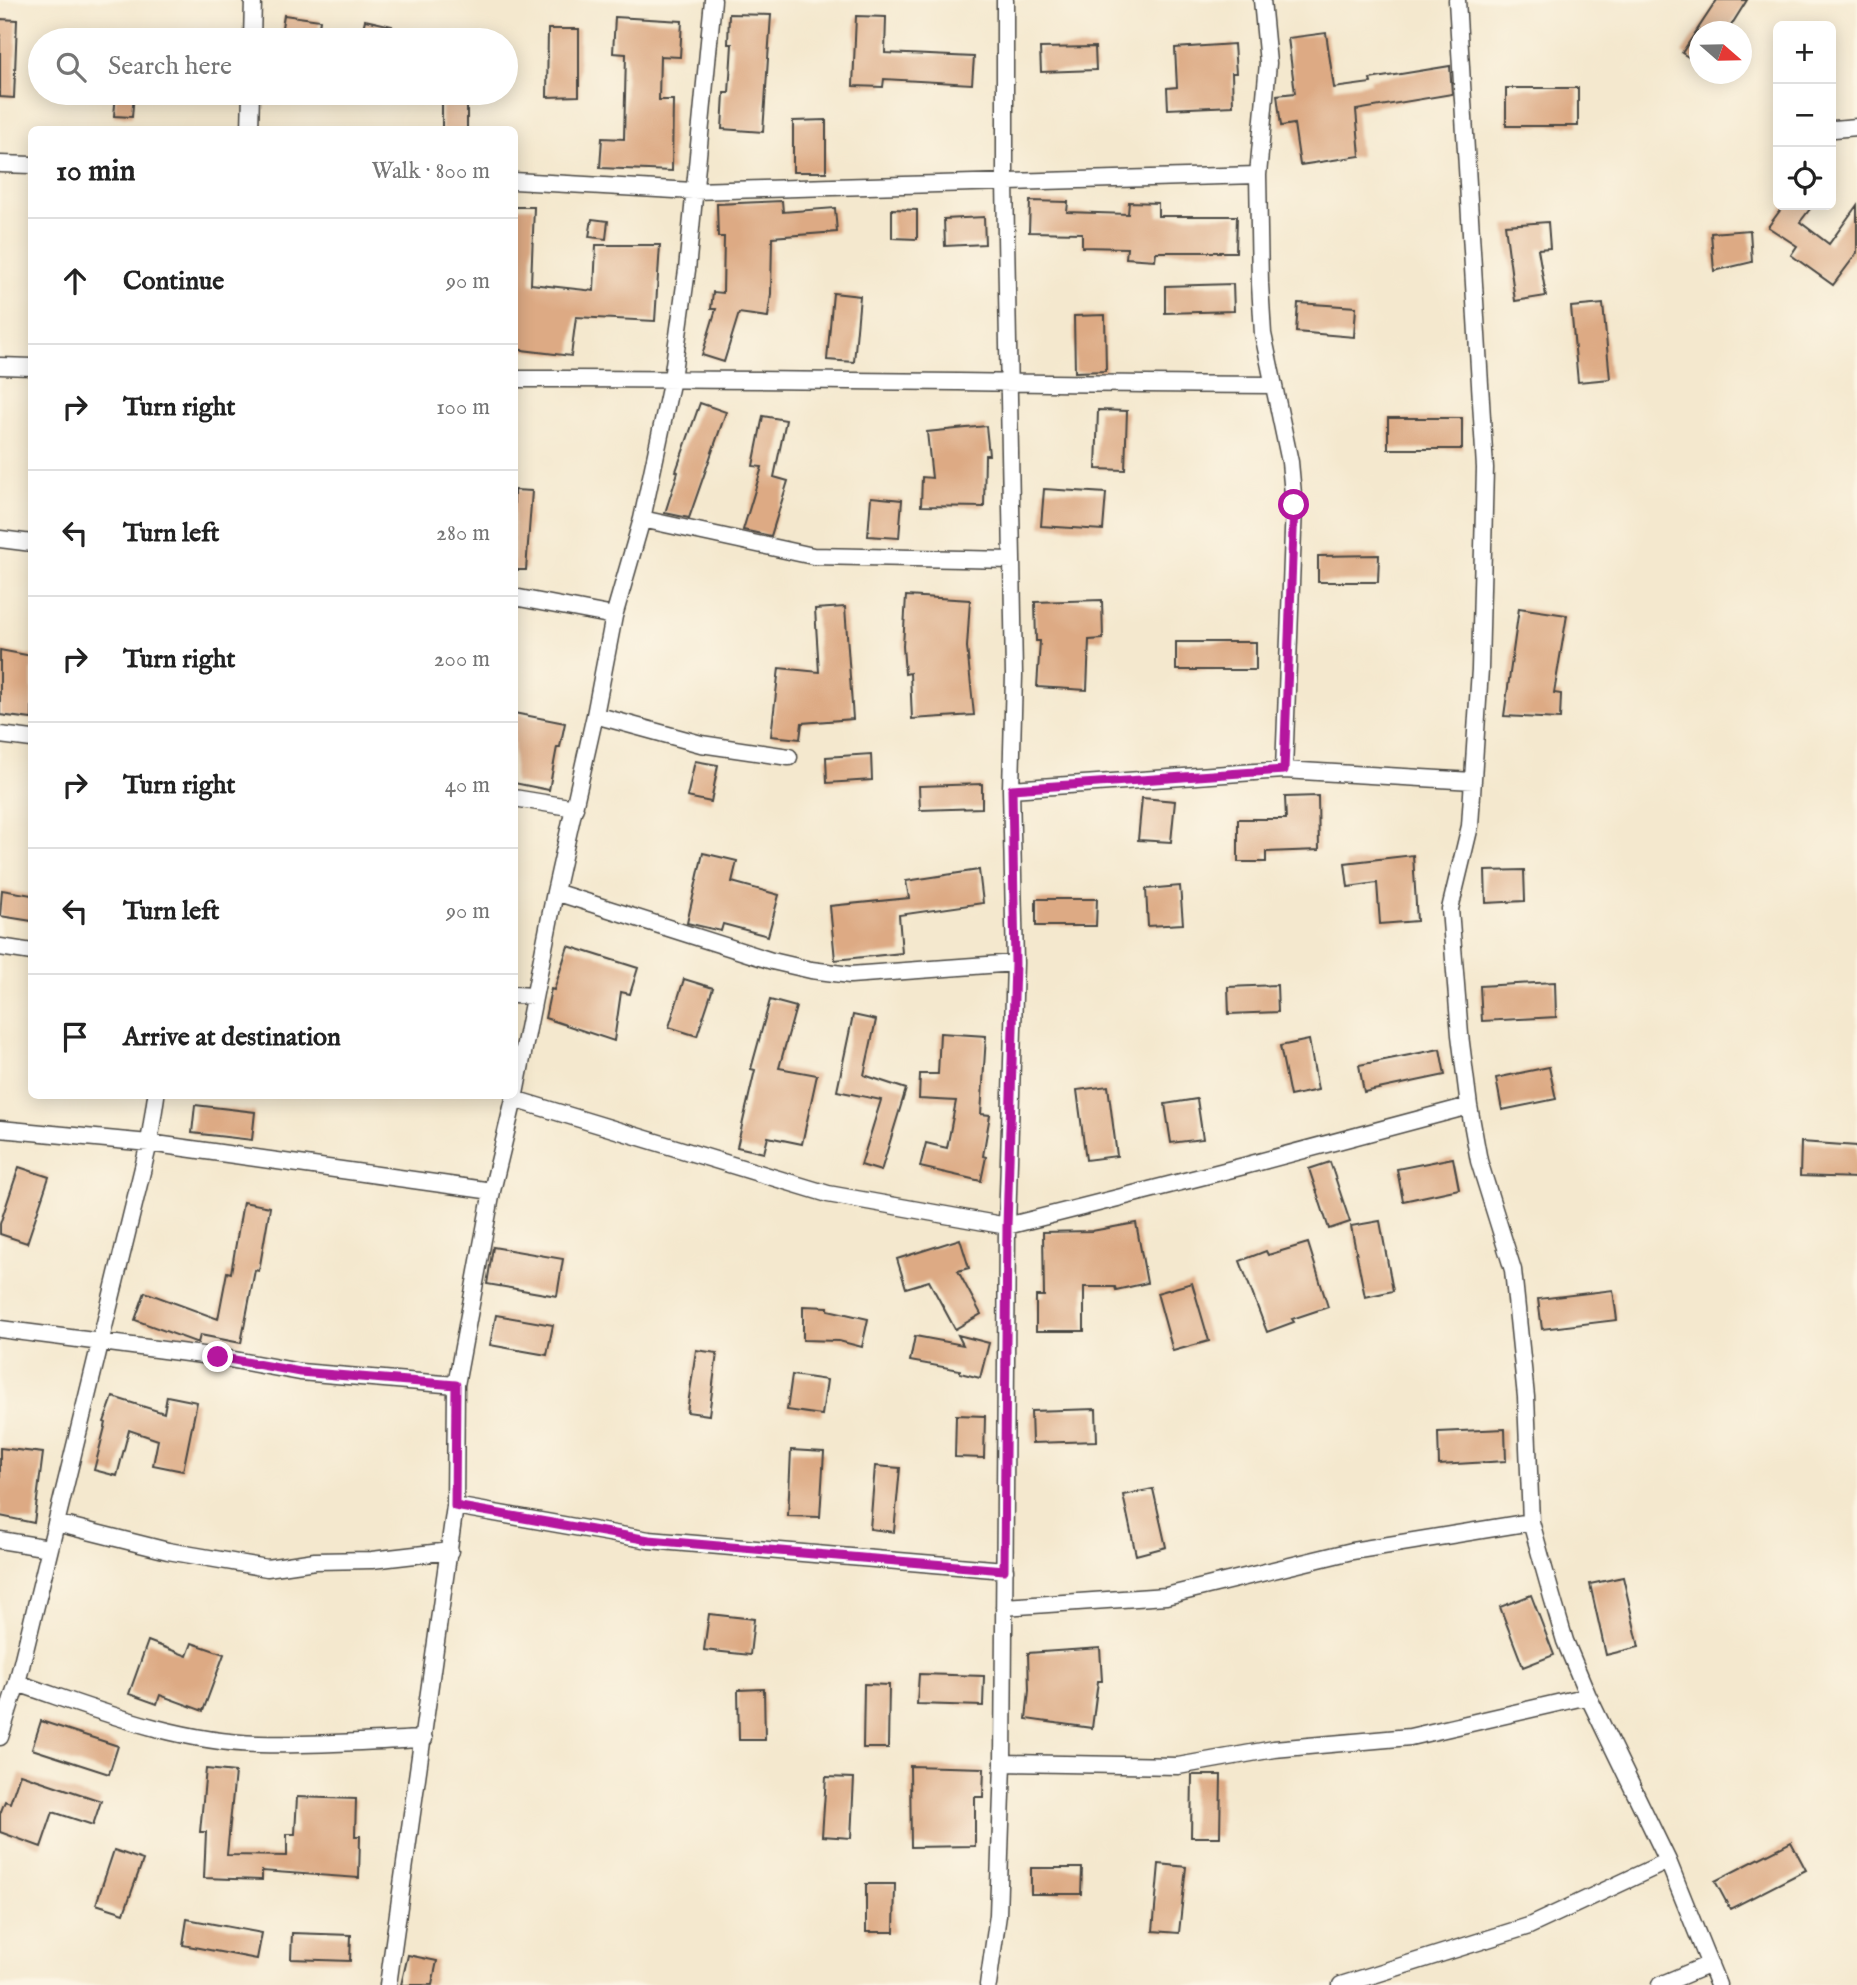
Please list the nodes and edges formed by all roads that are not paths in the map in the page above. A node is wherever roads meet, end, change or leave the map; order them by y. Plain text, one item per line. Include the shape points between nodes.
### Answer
1 (253, 0) edge
2 (713, 0) edge
3 (1006, 0) edge
4 (1262, 0) edge
5 (1457, 0) edge
6 (252, 28) edge
7 (251, 105) edge
8 (250, 126) edge
9 (1857, 127) edge
10 (1836, 128) edge
11 (0, 164) edge
12 (28, 164) edge
13 (1258, 175) junction
14 (518, 181) edge
15 (1005, 182) junction
16 (693, 191) junction
17 (0, 366) edge
18 (28, 367) edge
19 (518, 379) edge
20 (672, 379) junction
21 (1009, 384) junction
22 (1274, 385) junction
23 (642, 519) junction
24 (0, 539) edge
25 (28, 542) edge
26 (1012, 560) junction
27 (518, 598) edge
28 (614, 616) junction
29 (596, 715) junction
30 (0, 735) edge
31 (28, 738) edge
32 (789, 757) dead end
33 (1284, 770) junction
34 (1473, 781) junction
35 (1012, 789) junction
36 (518, 799) edge
37 (575, 808) junction
38 (555, 892) junction
39 (0, 947) edge
40 (28, 951) edge
41 (1015, 964) junction
42 (518, 996) edge
43 (534, 996) junction
44 (518, 1079) edge
45 (156, 1099) edge
46 (514, 1100) joint
47 (1469, 1106) junction
48 (0, 1129) edge
49 (149, 1143) junction
50 (492, 1191) junction
51 (1007, 1226) junction
52 (0, 1329) edge
53 (101, 1342) junction
54 (456, 1385) junction
55 (455, 1506) junction
56 (1531, 1522) junction
57 (56, 1523) junction
58 (0, 1540) edge
59 (49, 1548) junction
60 (450, 1551) junction
61 (1004, 1570) junction
62 (1004, 1607) junction
63 (17, 1683) junction
64 (1588, 1696) junction
65 (0, 1737) edge
66 (424, 1739) junction
67 (1003, 1763) junction
68 (1668, 1860) junction
69 (1710, 1965) junction
70 (388, 1985) edge
71 (988, 1985) edge
72 (1341, 1985) edge
73 (1660, 1985) edge
74 (1718, 1985) edge

1 - 6 street
2 - 16 street
3 - 15 street
4 - 13 street via 1268,63
5 - 34 street via 1485,468
7 - 8 street
9 - 10 street
11 - 12 street
13 - 15 street
13 - 22 street via 1263,334
14 - 16 street
15 - 16 street
15 - 21 street
16 - 20 street
17 - 18 street
19 - 20 street
20 - 21 street
20 - 23 street
21 - 22 street
21 - 26 street
22 - 33 street via 1294,505
23 - 26 street via 813,556
23 - 28 street
24 - 25 street
26 - 35 street
27 - 28 street
28 - 29 street
29 - 32 street via 701,744
29 - 37 street
30 - 31 street
33 - 34 street
33 - 35 street
34 - 47 street via 1470,826 1450,909
35 - 41 street
36 - 37 street
37 - 38 street
38 - 41 street via 811,970 850,975
38 - 43 street
39 - 40 street
41 - 51 street
42 - 43 street
43 - 44 street
45 - 49 street
46 - 50 street
46 - 51 street via 828,1194
47 - 51 street
47 - 56 street via 1479,1161 1513,1270 1526,1397
48 - 49 street
49 - 50 street
49 - 53 street
50 - 54 street
51 - 61 street
52 - 53 street
53 - 54 street via 300,1372
53 - 57 street
54 - 55 street
55 - 60 street
55 - 61 street via 649,1540
56 - 62 street via 1352,1551 1166,1596
56 - 64 street via 1565,1641
57 - 59 street
57 - 60 street via 168,1551 267,1568 315,1560 372,1560
58 - 59 street
59 - 63 street
60 - 66 street
61 - 62 street
62 - 67 street
63 - 65 street
63 - 66 street via 191,1736 258,1744
64 - 67 street via 1410,1737 1274,1749 1178,1766
64 - 68 street
66 - 70 street
67 - 71 street via 998,1915
68 - 69 street
68 - 72 street via 1529,1926
69 - 73 street
69 - 74 street

